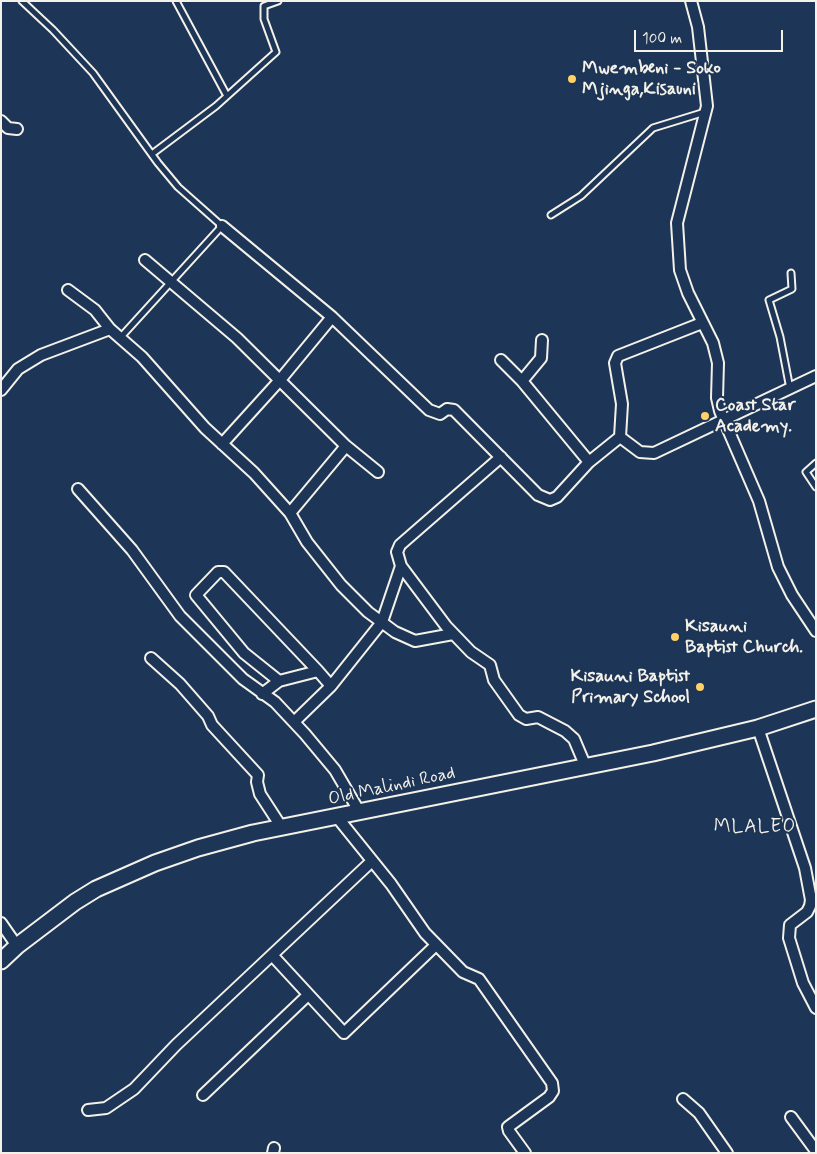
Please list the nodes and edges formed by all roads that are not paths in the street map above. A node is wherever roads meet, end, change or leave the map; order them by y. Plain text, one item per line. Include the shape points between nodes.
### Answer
1 (22, 1) edge
2 (176, 1) edge
3 (278, 1) edge
4 (691, 1) edge
5 (227, 96) junction
6 (706, 112) junction
7 (1, 122) edge
8 (17, 129) dead end
9 (152, 154) junction
10 (551, 215) dead end
11 (222, 226) junction
12 (145, 260) dead end
13 (791, 273) dead end
14 (173, 282) junction
15 (68, 290) dead end
16 (332, 317) junction
17 (702, 322) junction
18 (110, 329) junction
19 (120, 338) junction
20 (542, 340) dead end
21 (501, 360) dead end
22 (816, 376) edge
23 (280, 380) junction
24 (522, 381) junction
25 (790, 389) junction
26 (1, 390) edge
27 (726, 421) junction
28 (620, 437) junction
29 (222, 444) junction
30 (346, 446) junction
31 (500, 457) junction
32 (589, 462) junction
33 (816, 463) edge
34 (378, 472) dead end
35 (816, 488) edge
36 (78, 489) dead end
37 (290, 513) junction
38 (401, 566) junction
39 (382, 622) junction
40 (816, 631) edge
41 (453, 634) junction
42 (151, 658) dead end
43 (318, 671) junction
44 (279, 682) junction
45 (331, 686) junction
46 (262, 694) junction
47 (816, 709) edge
48 (294, 722) junction
49 (758, 728) junction
50 (586, 765) junction
51 (359, 811) junction
52 (337, 817) junction
53 (282, 828) junction
54 (372, 860) junction
55 (1, 924) edge
56 (436, 945) junction
57 (17, 946) junction
58 (272, 955) junction
59 (1, 961) edge
60 (307, 996) junction
61 (816, 1008) edge
62 (203, 1095) dead end
63 (683, 1099) dead end
64 (88, 1110) dead end
65 (792, 1117) dead end
66 (816, 1151) edge
67 (526, 1153) edge
68 (727, 1153) edge

1 - 9 lane via 94,73
2 - 5 lane
3 - 5 lane via 264,6 264,19 276,52
4 - 6 street via 702,55
5 - 9 lane
6 - 10 lane via 653,128 581,196
6 - 17 street via 677,223 680,270
7 - 8 street via 8,128
9 - 11 lane via 178,187
11 - 14 lane
11 - 16 street
12 - 14 street
13 - 25 lane via 792,290 768,300 780,337
14 - 19 lane
14 - 23 street
15 - 18 street via 94,310
16 - 23 street
16 - 31 street via 430,410 440,414 447,409 454,410
17 - 27 street via 718,362 718,398
17 - 28 street via 618,356 615,363 622,404
18 - 19 street
18 - 26 street via 41,356 18,369
19 - 29 street via 142,357 176,398
20 - 24 street via 541,358
21 - 24 street
22 - 25 street
23 - 29 street
23 - 30 street
24 - 32 street
25 - 27 street
27 - 28 street via 654,453 640,452
27 - 40 street via 759,502 778,567
28 - 32 street
29 - 37 street
30 - 34 street
30 - 37 street
31 - 32 street via 538,495 550,500 557,497
31 - 38 street via 400,545 397,552
33 - 35 lane via 806,472
36 - 46 street via 132,550 180,616
37 - 39 street via 307,542 341,585
38 - 39 street
38 - 41 street
39 - 41 street via 415,641
39 - 45 street
41 - 50 street via 490,665 494,680 519,715 526,719 538,717 565,731 574,739
42 - 53 street via 180,684 258,775 260,794
43 - 44 street
43 - 44 street via 224,572 218,572 196,595 244,653
43 - 45 street
44 - 46 street
45 - 48 street
46 - 48 street
47 - 49 main road, Old Malindi Road
48 - 51 street via 335,770
49 - 50 main road, Old Malindi Road
49 - 61 street via 805,868 812,900 808,912 790,924 789,938
50 - 51 main road, Old Malindi Road
51 - 52 main road, Old Malindi Road
52 - 53 main road, Old Malindi Road
52 - 54 street
53 - 57 main road, Old Malindi Road via 231,838 131,873 75,902
54 - 56 street via 412,918
54 - 58 street
55 - 57 street
56 - 60 street via 344,1033
56 - 67 street via 463,972 479,979 552,1083 553,1091 548,1097 508,1127
57 - 59 main road, Old Malindi Road
58 - 60 street
58 - 64 street via 134,1089 106,1108
60 - 62 street
63 - 68 street via 699,1113
65 - 66 street

